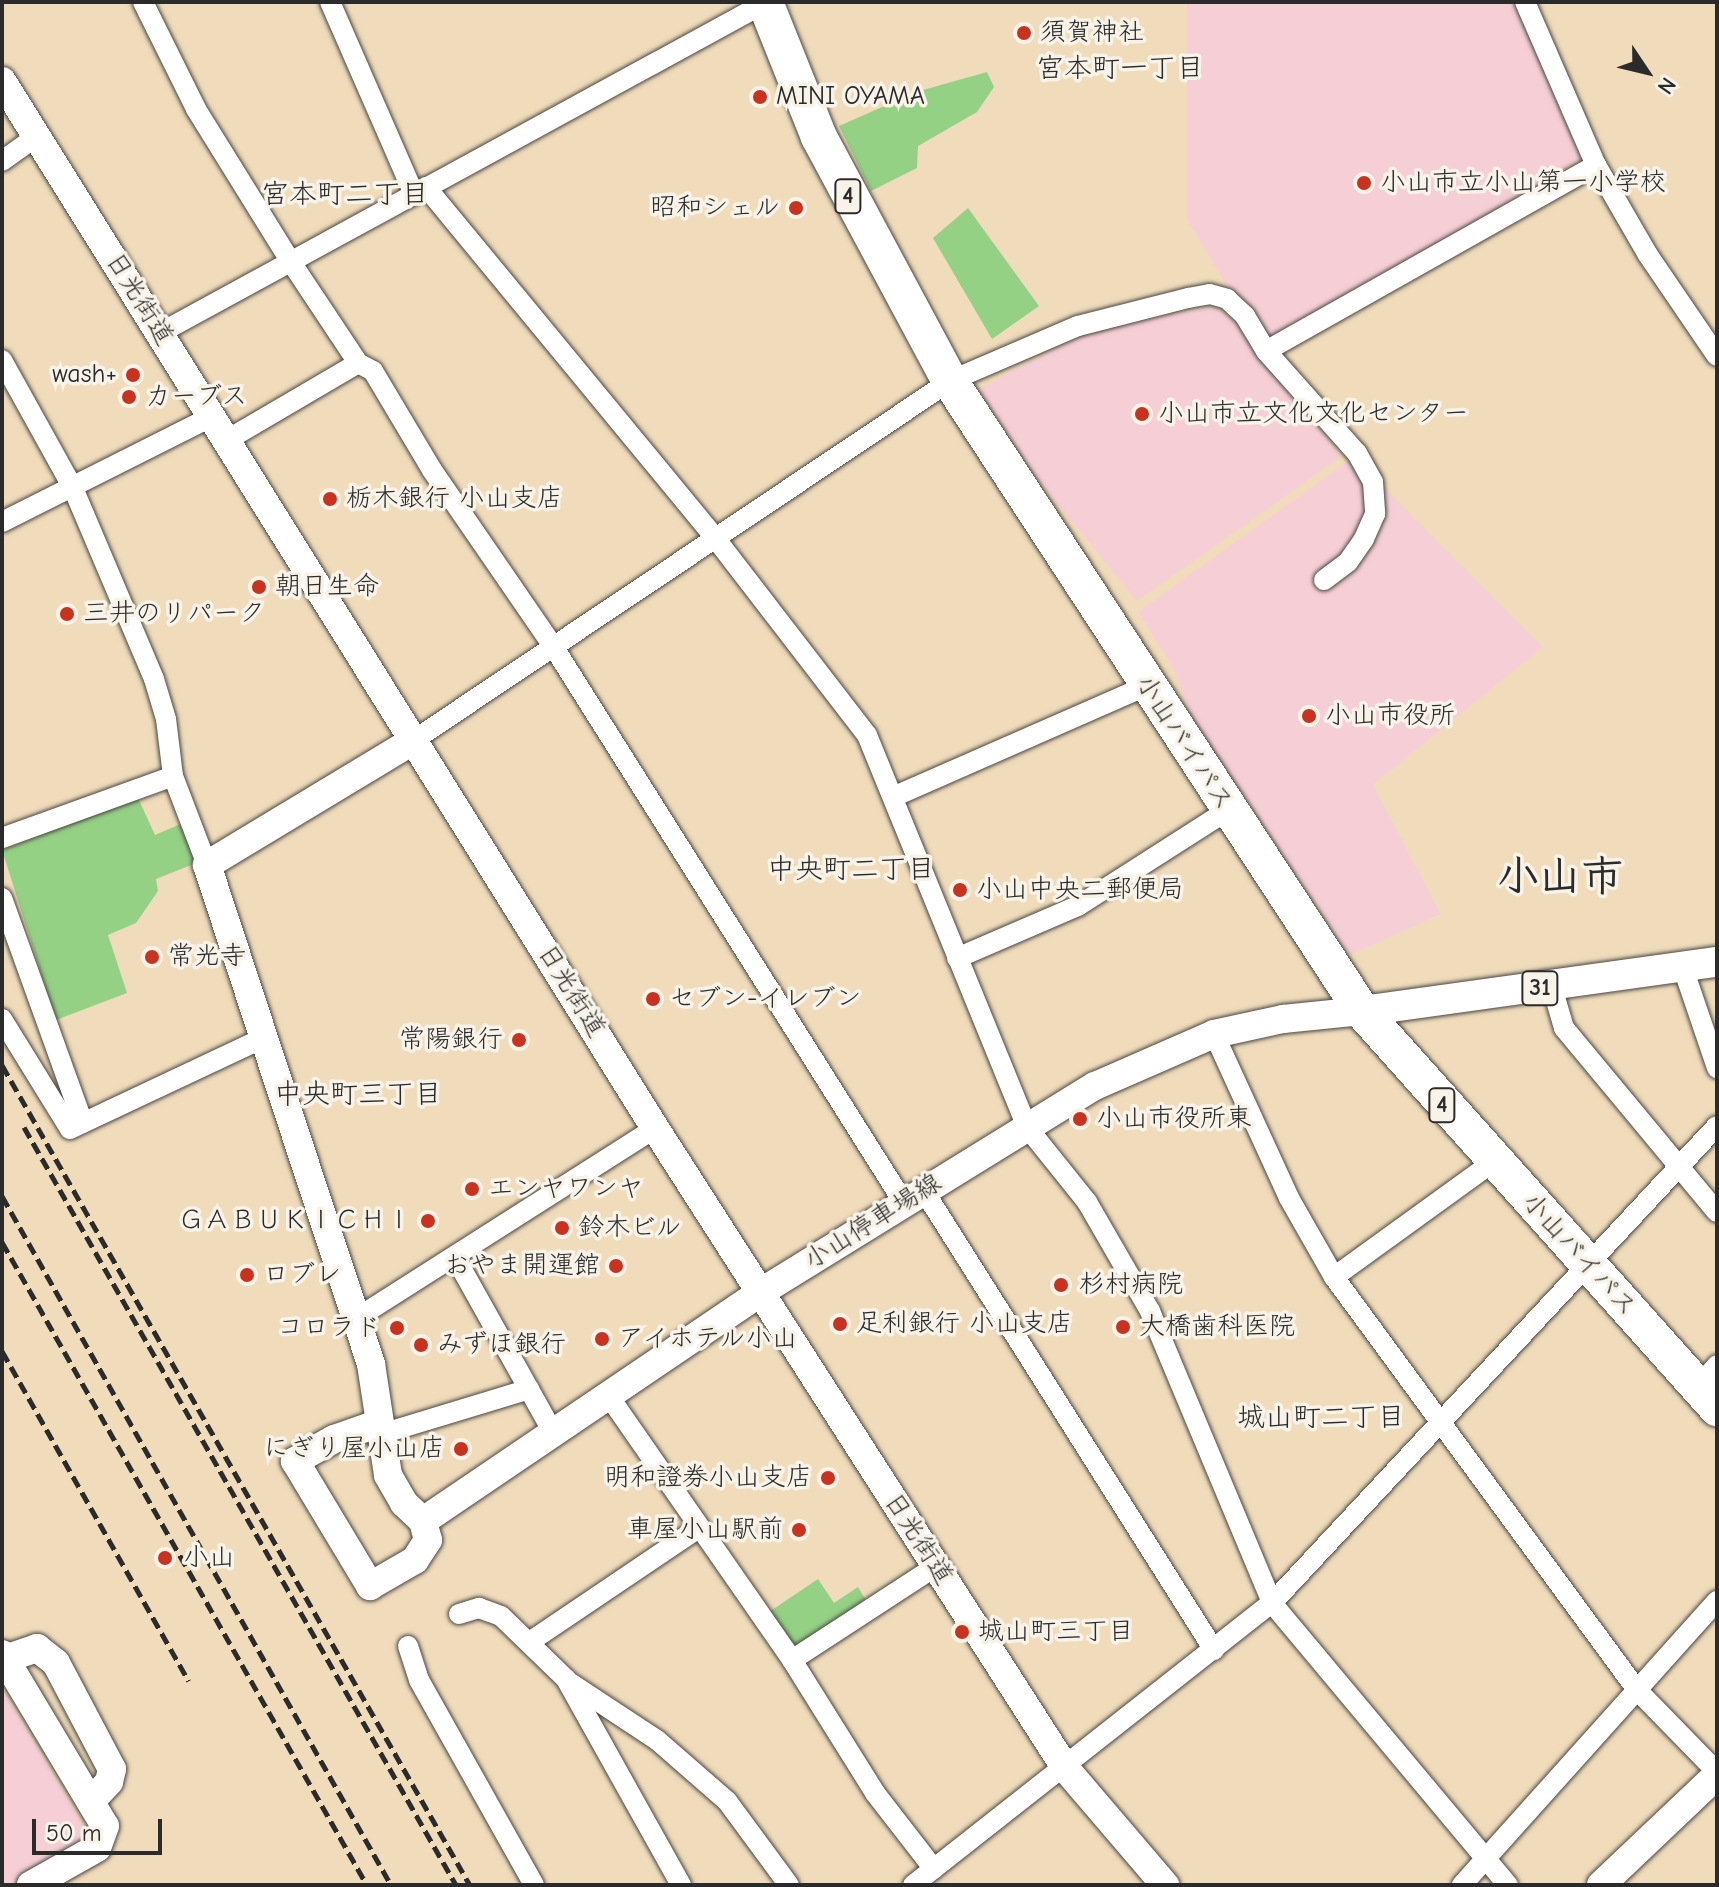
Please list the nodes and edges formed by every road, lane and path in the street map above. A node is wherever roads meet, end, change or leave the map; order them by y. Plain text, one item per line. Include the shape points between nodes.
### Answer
1 (143, 2) edge
2 (330, 2) edge
3 (1525, 2) edge
4 (765, 3) edge
5 (2, 81) edge
6 (37, 136) junction
7 (2, 161) edge
8 (1596, 165) junction
9 (420, 190) junction
10 (291, 262) junction
11 (160, 333) junction
12 (1266, 351) junction
13 (1717, 356) edge
14 (2, 360) edge
15 (358, 363) junction
16 (950, 381) junction
17 (220, 428) junction
18 (73, 488) junction
19 (2, 522) edge
20 (716, 539) junction
21 (1324, 580) dead end
22 (553, 646) junction
23 (1146, 686) junction
24 (414, 740) junction
25 (173, 776) junction
26 (893, 797) junction
27 (1228, 810) junction
28 (2, 838) edge
29 (207, 865) junction
30 (2, 898) edge
31 (957, 958) junction
32 (1717, 962) edge
33 (1683, 968) junction
34 (1552, 987) junction
35 (1362, 1011) junction
36 (2, 1019) edge
37 (1214, 1034) junction
38 (261, 1039) junction
39 (1717, 1068) edge
40 (83, 1123) junction
41 (1717, 1126) edge
42 (1027, 1127) junction
43 (655, 1128) junction
44 (1494, 1161) junction
45 (1677, 1168) junction
46 (914, 1197) junction
47 (1717, 1212) edge
48 (455, 1257) junction
49 (1587, 1263) junction
50 (1334, 1277) junction
51 (761, 1292) junction
52 (357, 1318) junction
53 (1711, 1387) edge
54 (529, 1389) junction
55 (608, 1395) junction
56 (1442, 1421) junction
57 (378, 1430) junction
58 (553, 1432) junction
59 (413, 1512) junction
60 (697, 1529) junction
61 (936, 1566) junction
62 (1717, 1601) edge
63 (1272, 1603) junction
64 (459, 1614) dead end
65 (531, 1641) junction
66 (408, 1646) dead end
67 (1214, 1650) junction
68 (4, 1657) edge
69 (792, 1660) junction
70 (566, 1679) junction
71 (1637, 1690) junction
72 (1066, 1769) junction
73 (1717, 1773) edge
74 (93, 1799) junction
75 (1485, 1862) junction
76 (934, 1869) junction
77 (31, 1885) edge
78 (534, 1885) edge
79 (681, 1885) edge
80 (789, 1885) edge
81 (913, 1885) edge
82 (1165, 1885) edge
83 (1462, 1885) edge
84 (1508, 1885) edge
85 (1601, 1885) edge

1 - 10 street via 196,109
2 - 9 street
3 - 8 street
4 - 9 street
4 - 16 highway, 小山バイパス / 4 via 819,137
5 - 6 main road, 日光街道
6 - 7 street
6 - 11 main road, 日光街道
8 - 12 street
8 - 13 street via 1648,255
9 - 10 street
9 - 20 street
10 - 11 street
10 - 15 street
11 - 17 main road, 日光街道
12 - 16 street via 1245,316 1227,299 1210,294 1078,326
12 - 21 street via 1357,453 1373,482 1375,514 1364,539 1348,562
14 - 18 street
15 - 17 street
15 - 22 street via 373,371 432,470
16 - 20 street
16 - 23 highway, 小山バイパス / 4
17 - 18 street
17 - 24 main road, 日光街道
18 - 19 street
18 - 25 street via 154,679 166,719
20 - 22 street
20 - 26 street via 867,735
22 - 24 street
22 - 46 street
23 - 26 street
23 - 27 highway, 小山バイパス / 4
24 - 29 main road
24 - 43 main road, 日光街道
25 - 28 street
25 - 29 street
26 - 31 street
27 - 31 street via 1078,906
27 - 35 highway, 小山バイパス / 4
29 - 38 main road
30 - 40 street
31 - 42 street
32 - 33 main road, 31
33 - 34 main road, 31
33 - 39 street
34 - 35 main road, 31
34 - 45 street via 1564,1028
35 - 37 main road, 小山停車場線 via 1283,1019
35 - 44 highway, 小山バイパス / 4
36 - 40 street via 70,1129
37 - 42 main road, 小山停車場線 via 1135,1065
37 - 50 street via 1308,1238
38 - 40 street
38 - 52 main road
41 - 45 street
42 - 46 main road, 小山停車場線
42 - 63 street via 1087,1202 1150,1311
43 - 48 street
43 - 51 main road, 日光街道
44 - 49 highway, 小山バイパス / 4
44 - 50 street
45 - 47 street
45 - 49 street
46 - 51 main road, 小山停車場線
46 - 67 street
48 - 52 street
48 - 54 street
49 - 53 highway, 小山バイパス / 4
49 - 56 street
50 - 56 street
51 - 55 main road, 小山停車場線
51 - 61 main road, 日光街道
52 - 57 main road via 376,1382
54 - 57 street
54 - 58 street
55 - 58 main road, 小山停車場線
55 - 60 street
56 - 63 street
56 - 71 street
57 - 59 main road via 388,1475
57 - 59 main road via 334,1439 295,1461 370,1586 423,1552 428,1540
58 - 59 main road, 小山停車場線
60 - 65 street
60 - 69 street
61 - 69 street
61 - 72 main road, 日光街道
62 - 71 street
63 - 67 street
63 - 75 street
64 - 65 street via 479,1608 501,1616
65 - 70 street
66 - 78 street via 419,1680
67 - 72 street
68 - 74 main road via 80,1788
68 - 74 main road via 37,1648 56,1663 112,1769 109,1782
69 - 76 street via 875,1793
70 - 79 street
70 - 80 street via 657,1740 727,1801
71 - 73 street
71 - 75 street
72 - 76 street
72 - 82 main road, 日光街道
73 - 85 main road
74 - 77 main road via 105,1826 103,1842
75 - 83 street
75 - 84 street
76 - 81 street

